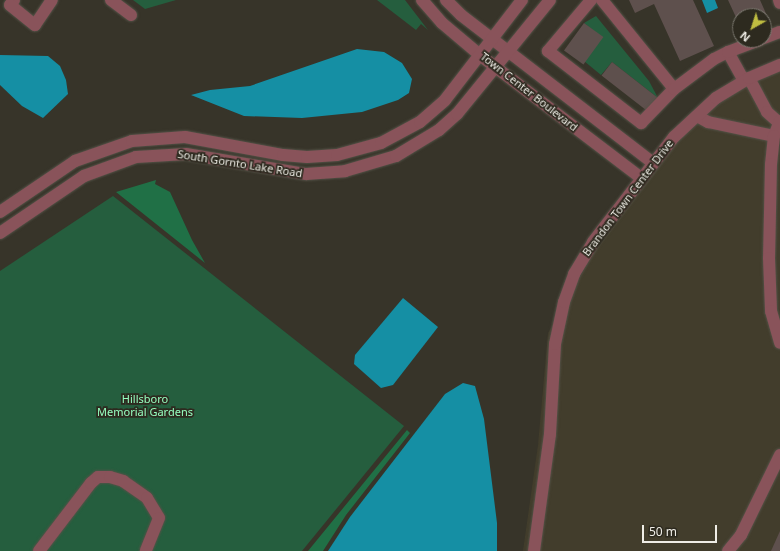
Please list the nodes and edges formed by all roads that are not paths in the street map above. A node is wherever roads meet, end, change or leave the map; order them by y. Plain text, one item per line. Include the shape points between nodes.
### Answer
1 (14, 0) edge
2 (52, 0) edge
3 (111, 0) edge
4 (422, 0) edge
5 (446, 0) edge
6 (522, 0) edge
7 (550, 0) edge
8 (591, 0) edge
9 (602, 0) edge
10 (779, 0) edge
11 (780, 3) edge
12 (131, 15) dead end
13 (493, 39) junction
14 (739, 48) edge
15 (510, 52) junction
16 (728, 52) junction
17 (481, 56) junction
18 (780, 65) edge
19 (497, 67) junction
20 (746, 80) junction
21 (674, 89) junction
22 (697, 116) junction
23 (779, 121) edge
24 (774, 136) junction
25 (653, 164) junction
26 (65, 166) junction
27 (641, 178) junction
28 (74, 182) junction
29 (0, 212) edge
30 (0, 233) edge
31 (780, 343) edge
32 (780, 455) edge
33 (39, 551) edge
34 (146, 551) edge
35 (534, 551) edge
36 (728, 551) edge

1 - 2 street via 10,5 35,25
3 - 12 street
4 - 17 street, Town Center Boulevard via 442,23
5 - 13 street, Town Center Boulevard
6 - 13 street, South Gornto Lake Road
7 - 15 street, South Gornto Lake Road
8 - 21 street via 548,51 641,124
9 - 21 street
10 - 11 street
13 - 15 street, Town Center Boulevard
13 - 17 street, South Gornto Lake Road
14 - 16 street
15 - 19 street, South Gornto Lake Road
15 - 25 street, Town Center Boulevard
16 - 20 street
16 - 21 street via 714,59
17 - 19 street, Town Center Boulevard
17 - 26 street, South Gornto Lake Road via 433,112 407,130 367,148 337,155 295,156 202,139 160,137 119,144
18 - 20 street, Brandon Town Center Drive
19 - 27 street, Town Center Boulevard
19 - 28 street, South Gornto Lake Road via 461,110 439,130 396,156 364,167 326,174 291,174 204,157 166,154 115,163
20 - 22 street, Brandon Town Center Drive via 716,98
20 - 23 street via 767,112
22 - 24 street via 708,122
22 - 25 street, Brandon Town Center Drive via 674,137
23 - 24 street
24 - 31 street via 770,296 771,311
25 - 27 street, Brandon Town Center Drive
26 - 28 street
26 - 29 street, South Gornto Lake Road
27 - 35 street, Brandon Town Center Drive via 585,254 564,302 555,344 550,434
28 - 30 street, South Gornto Lake Road
32 - 36 street via 741,535
33 - 34 street via 91,482 98,477 123,481 147,498 159,518

